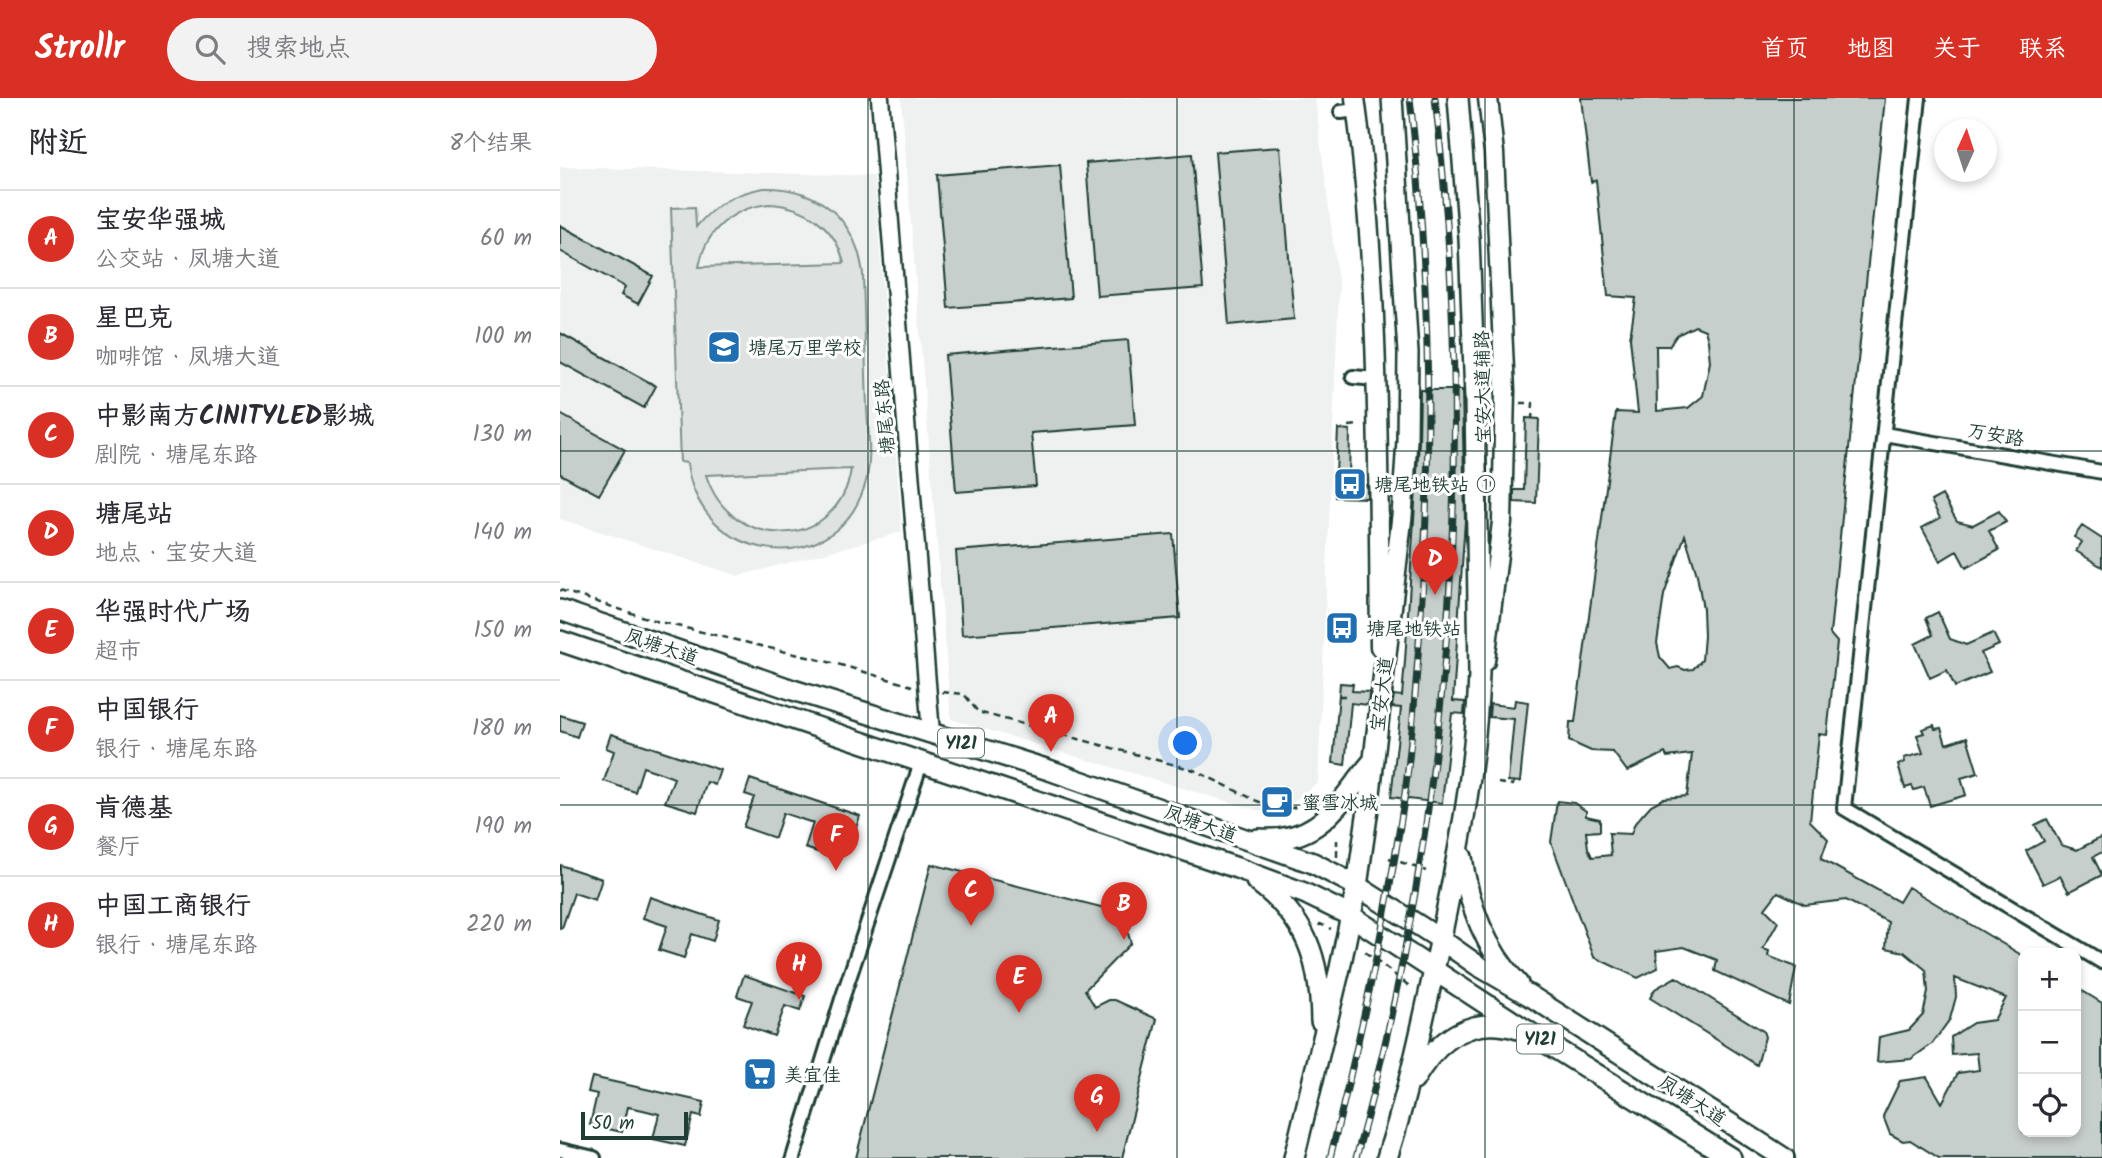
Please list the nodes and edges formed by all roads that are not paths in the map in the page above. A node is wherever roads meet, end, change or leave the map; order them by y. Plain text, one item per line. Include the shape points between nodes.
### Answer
1 (880, 98) edge
2 (1392, 98) edge
3 (1458, 98) edge
4 (1488, 98) edge
5 (1919, 98) edge
6 (1351, 107) edge
7 (1353, 377) dead end
8 (1376, 379) junction
9 (1884, 434) junction
10 (2102, 472) edge
11 (560, 610) edge
12 (560, 640) edge
13 (1380, 692) junction
14 (1478, 717) junction
15 (931, 733) junction
16 (1374, 760) junction
17 (921, 763) junction
18 (1170, 811) junction
19 (1462, 837) junction
20 (1244, 838) junction
21 (1159, 843) junction
22 (1237, 868) junction
23 (1357, 886) junction
24 (1351, 916) junction
25 (1440, 939) junction
26 (2102, 962) edge
27 (1434, 969) junction
28 (1532, 997) junction
29 (1532, 1034) junction
30 (1322, 1045) junction
31 (1403, 1099) junction
32 (1297, 1149) edge
33 (560, 1150) edge
34 (594, 1158) edge
35 (793, 1158) edge
36 (1289, 1158) edge
37 (1389, 1158) edge
38 (1731, 1158) edge
39 (1784, 1158) edge

1 - 15 street, 塘尾东路
2 - 13 main road, 宝安大道 via 1408,353 1407,440
3 - 14 main road via 1475,398
4 - 14 main road, 宝安大道辅路 via 1505,391 1502,522
5 - 9 street
6 - 8 main road via 1369,240
7 - 8 street
8 - 13 main road
9 - 10 street, 万安路
9 - 26 street via 1844,808
11 - 15 main road, 凤塘大道 / Y121
12 - 17 main road, 凤塘大道
13 - 16 main road, 宝安大道
14 - 19 main road
15 - 18 main road, 凤塘大道 / Y121
16 - 20 main road via 1339,806 1315,827 1281,838
16 - 23 main road, 宝安大道
17 - 21 main road, 凤塘大道
17 - 35 street
18 - 20 main road, 凤塘大道 / Y121
18 - 21 main road
19 - 25 main road
19 - 28 main road via 1467,884 1483,931 1507,972
20 - 23 main road, 凤塘大道 / Y121 via 1313,863
21 - 22 main road, 凤塘大道
22 - 24 main road, 凤塘大道
22 - 30 main road via 1271,892 1303,929 1318,979
23 - 24 main road, 宝安大道
23 - 25 main road, 凤塘大道 / Y121
24 - 27 main road, 凤塘大道 / Y121
24 - 30 main road, 宝安大道
25 - 27 main road
25 - 28 main road, 凤塘大道 / Y121
27 - 29 main road, 凤塘大道 / Y121
27 - 31 main road
28 - 39 main road, 凤塘大道 / Y121
29 - 31 main road via 1487,1024 1458,1033 1435,1049
29 - 38 main road, 凤塘大道 / Y121
30 - 32 main road, 宝安大道
31 - 37 main road
32 - 36 main road
33 - 34 street

